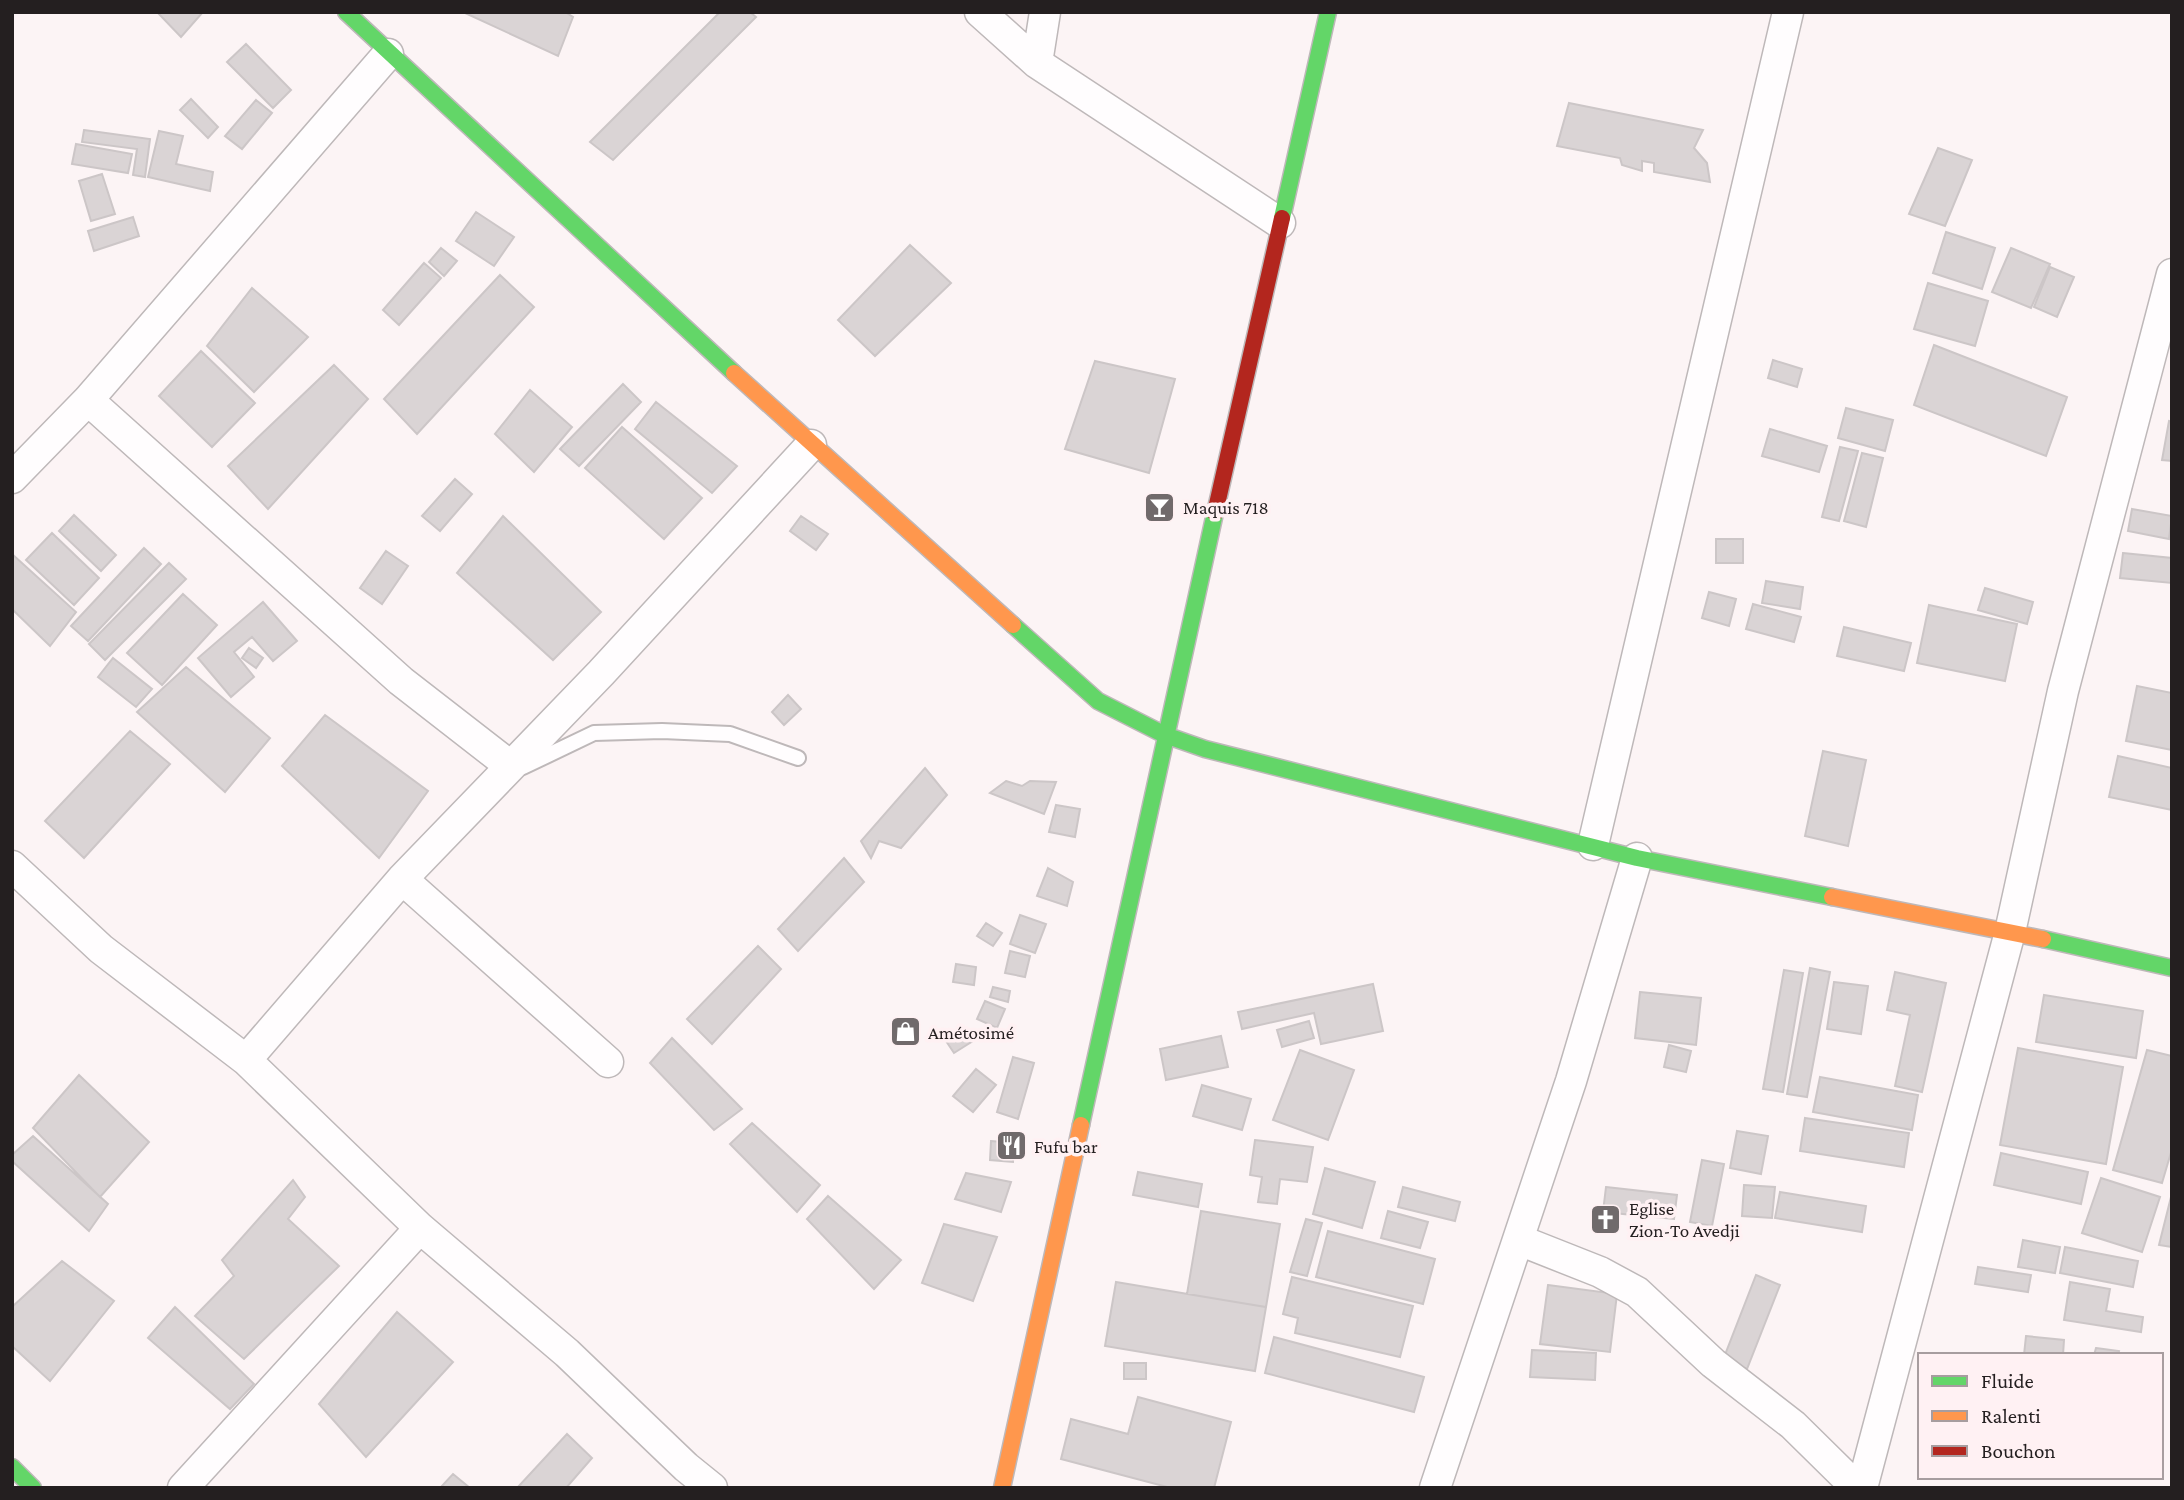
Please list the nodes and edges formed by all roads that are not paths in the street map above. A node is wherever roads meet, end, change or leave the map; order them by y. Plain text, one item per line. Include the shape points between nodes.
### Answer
1 (346, 12) edge
2 (980, 12) edge
3 (1045, 12) edge
4 (1328, 12) edge
5 (1788, 12) edge
6 (388, 54) junction
7 (1037, 63) junction
8 (1280, 223) junction
9 (2172, 274) edge
10 (88, 400) junction
11 (811, 445) junction
12 (12, 478) edge
13 (1165, 735) junction
14 (798, 758) dead end
15 (504, 772) junction
16 (1593, 845) junction
17 (1637, 858) junction
18 (12, 866) edge
19 (402, 879) junction
20 (2010, 932) junction
21 (2172, 968) edge
22 (246, 1060) junction
23 (608, 1062) dead end
24 (420, 1228) junction
25 (1519, 1240) junction
26 (12, 1468) edge
27 (33, 1488) edge
28 (183, 1488) edge
29 (712, 1488) edge
30 (1002, 1488) edge
31 (1435, 1488) edge
32 (1859, 1488) edge

1 - 6 street
2 - 7 street
3 - 7 street
4 - 8 street
5 - 16 street
6 - 10 street
6 - 11 street
7 - 8 street
8 - 13 street
9 - 20 street via 2063,691
10 - 12 street
10 - 15 street
11 - 13 street via 1098,701
11 - 15 street
13 - 16 street via 1205,749
13 - 30 street
14 - 15 lane via 730,734 594,733
15 - 19 street
16 - 17 street
17 - 20 street
17 - 25 street
18 - 22 street via 101,949
19 - 22 street
19 - 23 street
20 - 21 street
20 - 32 street
22 - 24 street
24 - 28 street
24 - 29 street via 567,1353
25 - 31 street
25 - 32 street via 1637,1292 1713,1363 1793,1425
26 - 27 street

